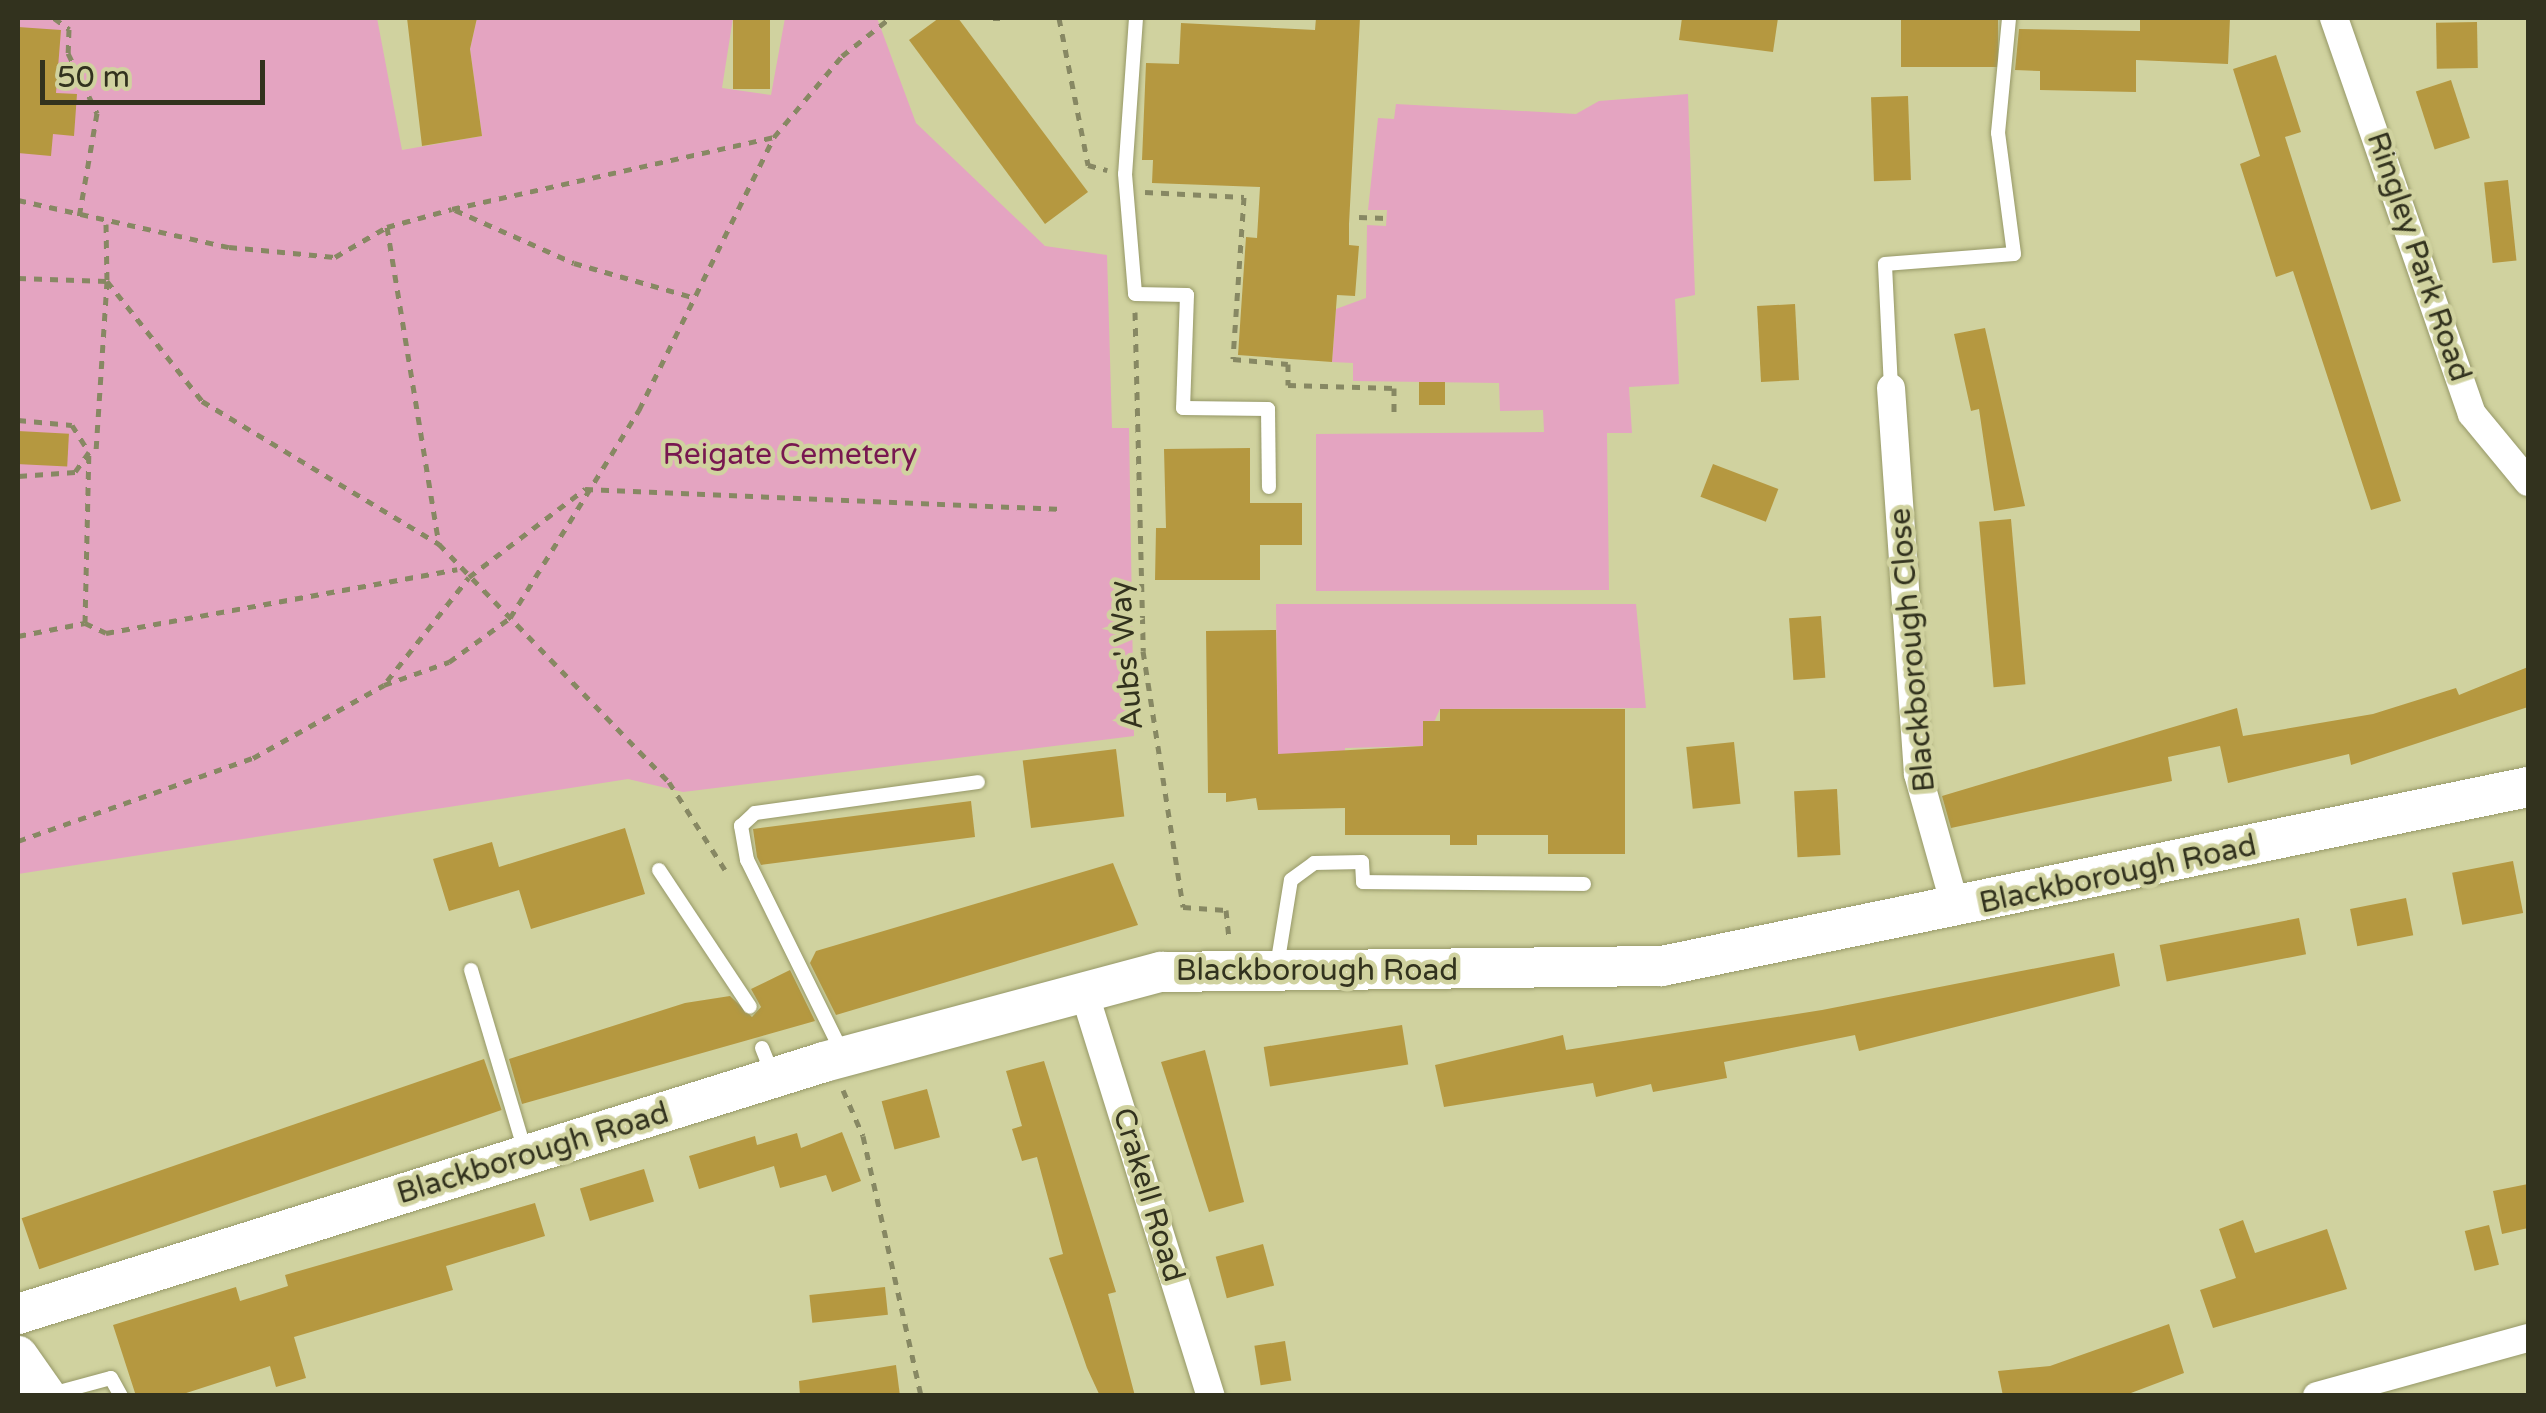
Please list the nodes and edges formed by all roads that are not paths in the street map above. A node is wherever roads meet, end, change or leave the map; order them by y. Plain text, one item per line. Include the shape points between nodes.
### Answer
1 (1136, 18) edge
2 (2009, 18) edge
3 (2334, 18) edge
4 (1891, 388) joint
5 (2528, 482) edge
6 (1269, 487) dead end
7 (978, 782) dead end
8 (2528, 787) edge
9 (658, 870) dead end
10 (1584, 884) dead end
11 (1956, 909) junction
12 (1277, 967) junction
13 (471, 970) dead end
14 (1085, 995) junction
15 (750, 1007) dead end
16 (834, 1060) junction
17 (526, 1156) junction
18 (18, 1314) edge
19 (2528, 1338) edge
20 (18, 1356) edge
21 (47, 1396) edge
22 (121, 1396) edge
23 (1211, 1396) edge
24 (2317, 1396) edge

1 - 6 lane via 1126,174 1134,294 1187,295 1184,408 1268,409
2 - 4 lane via 1998,133 2014,254 1885,264
3 - 5 street, Ringley Park Road via 2472,414
4 - 11 street, Blackborough Close via 1918,774
7 - 16 lane via 755,813 741,826 747,860
8 - 11 main road, Blackborough Road
9 - 15 lane
10 - 12 lane via 1363,882 1362,862 1314,864 1291,880
11 - 12 main road, Blackborough Road via 1593,973
12 - 14 main road, Blackborough Road via 1161,972
13 - 17 lane
14 - 16 main road, Blackborough Road
14 - 23 street, Crakell Road
16 - 17 main road, Blackborough Road via 768,1063
17 - 18 main road, Blackborough Road
19 - 24 street
20 - 21 main road
21 - 22 lane via 112,1378

